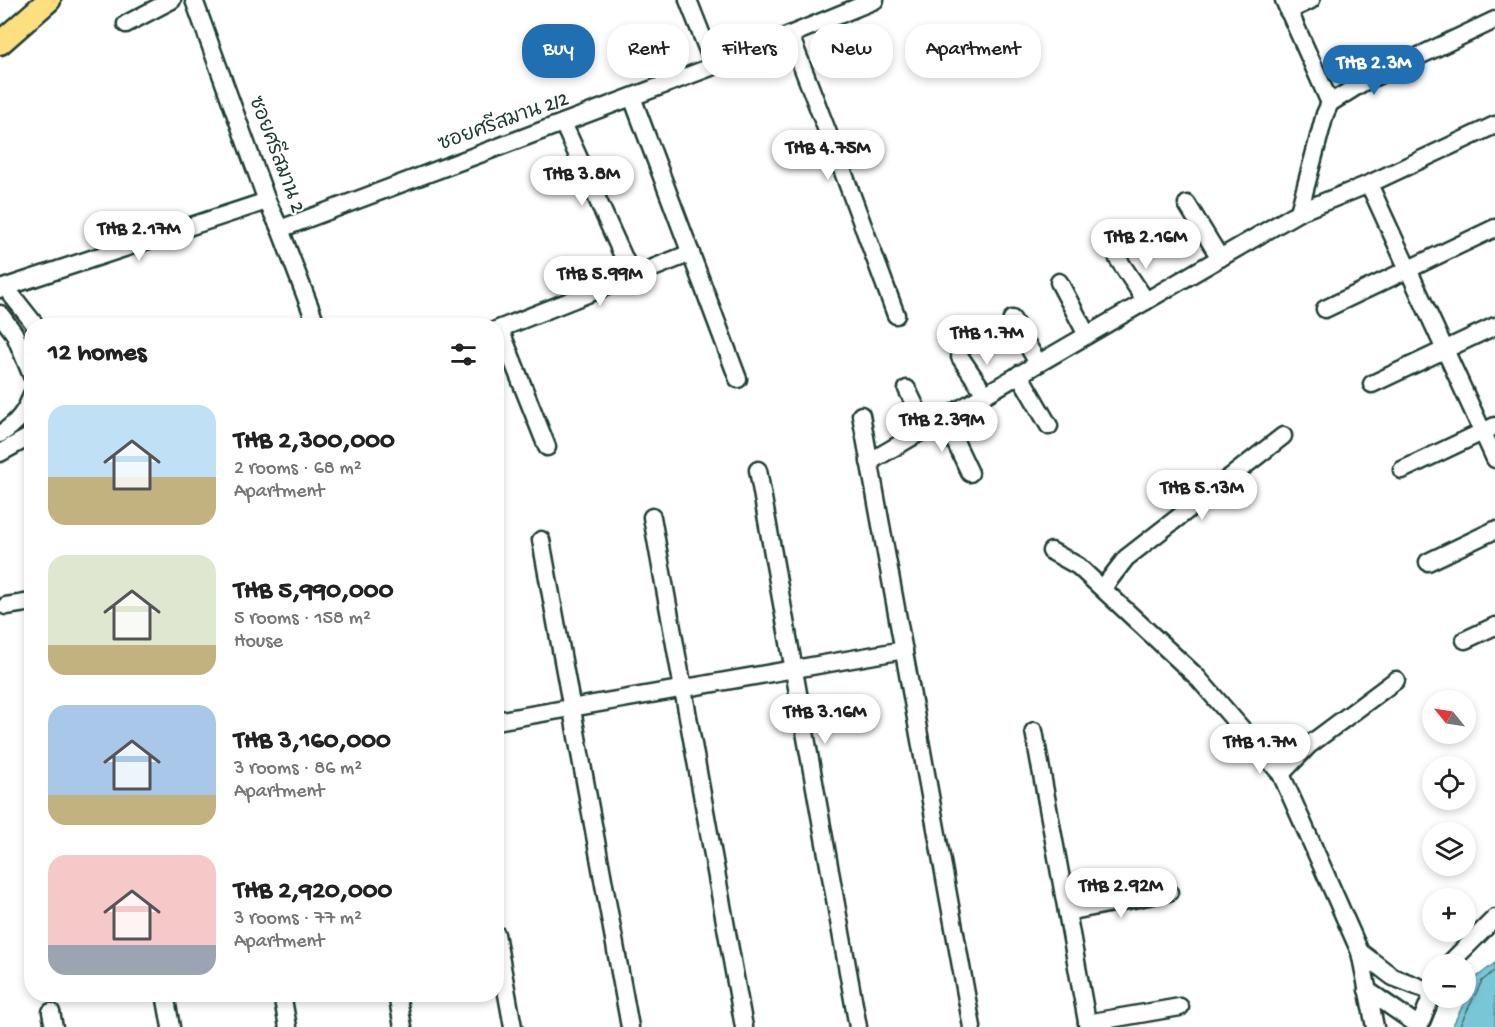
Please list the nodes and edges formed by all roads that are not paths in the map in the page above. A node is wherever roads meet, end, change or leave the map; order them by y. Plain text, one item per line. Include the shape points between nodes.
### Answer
1 (49, 0) edge
2 (172, 0) edge
3 (194, 0) edge
4 (688, 0) edge
5 (875, 0) edge
6 (1311, 0) edge
7 (1286, 5) edge
8 (1495, 20) edge
9 (126, 24) dead end
10 (798, 32) edge
11 (701, 33) edge
12 (0, 43) edge
13 (798, 56) edge
14 (701, 71) edge
15 (632, 97) junction
16 (1330, 103) junction
17 (563, 123) junction
18 (1495, 125) edge
19 (1369, 184) junction
20 (267, 201) junction
21 (1187, 204) dead end
22 (1299, 213) junction
23 (1495, 228) edge
24 (280, 229) junction
25 (691, 253) junction
26 (1220, 258) junction
27 (1118, 259) dead end
28 (1408, 269) junction
29 (632, 276) junction
30 (1059, 282) dead end
31 (3, 289) edge
32 (1146, 301) junction
33 (1325, 309) dead end
34 (0, 314) edge
35 (896, 315) dead end
36 (29, 318) edge
37 (314, 318) edge
38 (1011, 319) dead end
39 (1495, 326) edge
40 (504, 327) edge
41 (1087, 335) junction
42 (504, 343) edge
43 (1445, 350) junction
44 (24, 357) edge
45 (960, 357) dead end
46 (1038, 363) junction
47 (1019, 374) junction
48 (738, 379) dead end
49 (1372, 384) dead end
50 (907, 389) dead end
51 (985, 394) junction
52 (24, 411) edge
53 (861, 415) dead end
54 (944, 418) junction
55 (1049, 426) dead end
56 (926, 428) junction
57 (1489, 429) edge
58 (0, 434) edge
59 (1283, 436) dead end
60 (24, 440) edge
61 (547, 447) dead end
62 (0, 453) edge
63 (1495, 459) edge
64 (869, 462) junction
65 (758, 470) dead end
66 (1402, 470) dead end
67 (970, 473) dead end
68 (652, 518) dead end
69 (1495, 530) edge
70 (541, 540) dead end
71 (1051, 551) dead end
72 (1428, 562) dead end
73 (1103, 588) junction
74 (24, 603) edge
75 (6, 606) dead end
76 (1495, 626) edge
77 (1465, 640) dead end
78 (904, 650) junction
79 (794, 669) junction
80 (1396, 680) dead end
81 (683, 688) junction
82 (572, 708) junction
83 (504, 720) edge
84 (1034, 731) dead end
85 (1281, 774) junction
86 (1169, 892) dead end
87 (1067, 912) junction
88 (1495, 918) edge
89 (1360, 952) junction
90 (1459, 954) edge
91 (504, 978) edge
92 (1368, 990) junction
93 (1422, 990) edge
94 (166, 1002) edge
95 (283, 1002) edge
96 (398, 1002) edge
97 (1180, 1007) dead end
98 (1426, 1008) edge
99 (1087, 1025) edge
100 (171, 1027) edge
101 (288, 1027) edge
102 (403, 1027) edge
103 (513, 1027) edge
104 (630, 1027) edge
105 (744, 1027) edge
106 (858, 1027) edge
107 (972, 1027) edge
108 (1375, 1027) edge
109 (1419, 1027) edge

1 - 12 main road
2 - 9 street
3 - 20 street, ซอยศรีสมาน 2
4 - 11 street
5 - 10 street, ซอยศรีสมาน 2/2
6 - 7 street
7 - 16 street
8 - 16 street via 1362,83
13 - 35 street
14 - 15 street, ซอยศรีสมาน 2/2
15 - 17 street, ซอยศรีสมาน 2/2
15 - 25 street
16 - 22 street
17 - 24 street, ซอยศรีสมาน 2/2
17 - 29 street
18 - 19 street
19 - 22 street
19 - 28 street
20 - 24 street, ซอยศรีสมาน 2
20 - 31 street
21 - 26 street
22 - 26 street
23 - 28 street
24 - 37 street, ซอยศรีสมาน 2
25 - 29 street
25 - 48 street
26 - 32 street
27 - 32 street
28 - 33 street
28 - 43 street
29 - 40 street
30 - 41 street
31 - 36 street
32 - 41 street
34 - 44 street
38 - 46 street
39 - 43 street
41 - 46 street
42 - 61 street
43 - 49 street
43 - 57 street
45 - 51 street
46 - 47 street
47 - 51 street
47 - 55 street
50 - 56 street
51 - 54 street
52 - 58 street via 11,428
53 - 64 street
54 - 56 street
54 - 67 street
56 - 64 street
57 - 63 street
57 - 66 street
59 - 73 street via 1126,558
60 - 62 street
64 - 78 street
65 - 79 street
68 - 81 street
69 - 72 street
70 - 82 street
71 - 73 street via 1078,566
73 - 85 street via 1197,677
74 - 75 street
76 - 77 street
78 - 79 street
78 - 107 street
79 - 81 street
79 - 106 street
80 - 85 street via 1309,745
81 - 82 street
81 - 105 street
82 - 83 street
82 - 104 street
84 - 87 street
85 - 89 street
86 - 87 street
87 - 99 street
88 - 90 street
89 - 92 street
89 - 93 street via 1393,977
91 - 103 street
92 - 108 street
92 - 109 street
94 - 100 street
95 - 101 street
96 - 102 street
97 - 99 street
98 - 109 street

